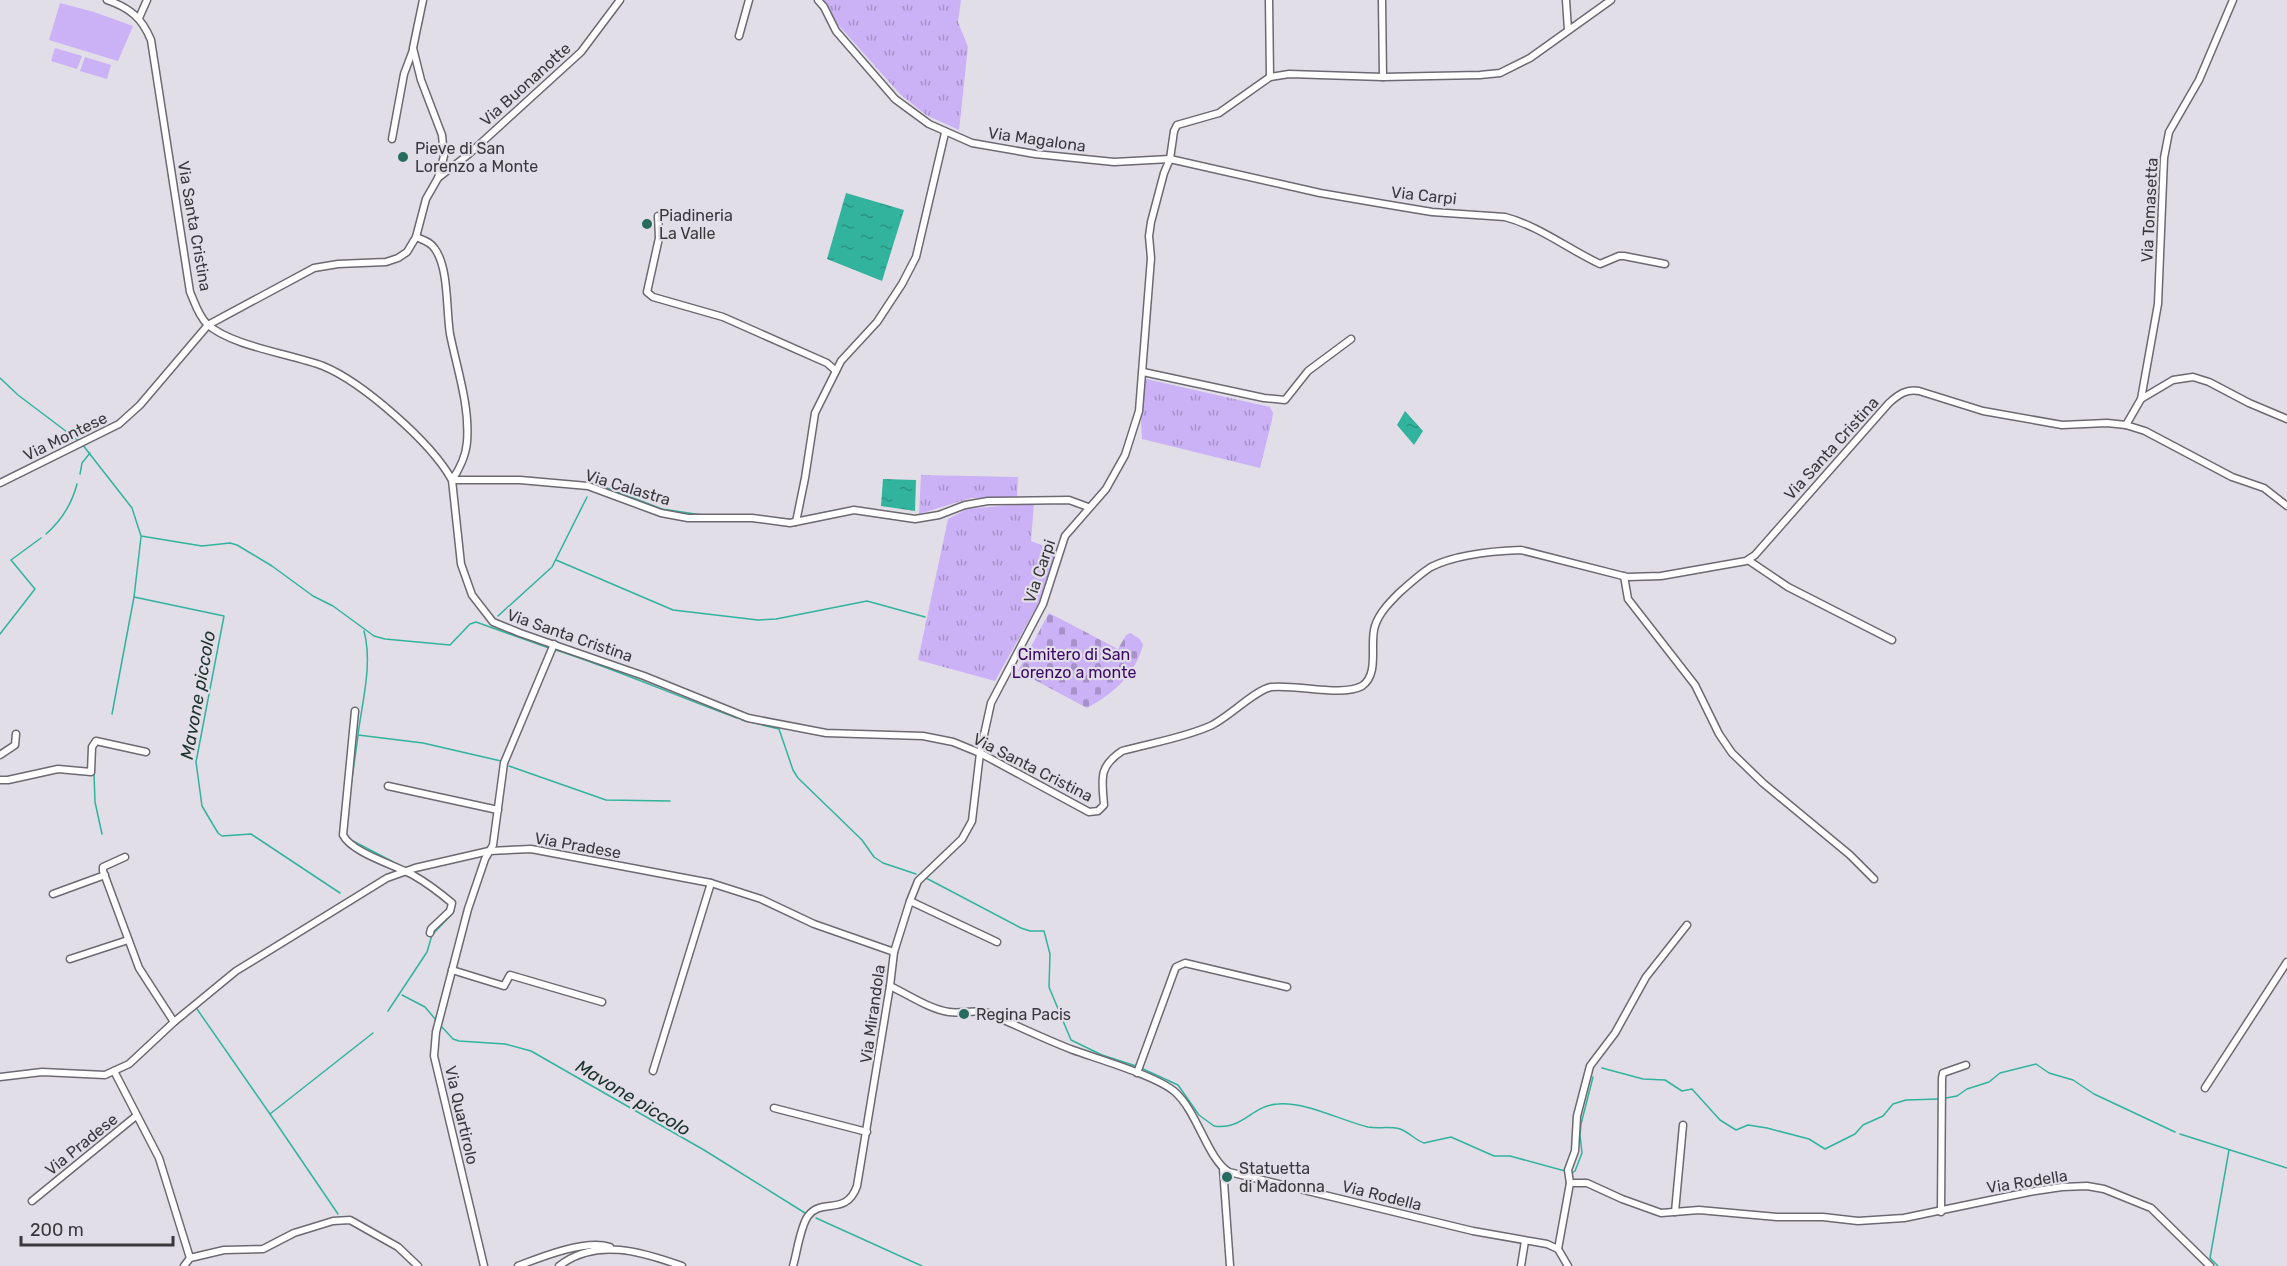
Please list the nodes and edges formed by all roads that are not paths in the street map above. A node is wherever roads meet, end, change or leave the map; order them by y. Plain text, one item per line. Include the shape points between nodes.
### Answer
1 (107, 0) edge
2 (130, 0) edge
3 (147, 0) edge
4 (423, 0) edge
5 (620, 0) edge
6 (748, 0) edge
7 (818, 0) edge
8 (1269, 0) edge
9 (1382, 0) edge
10 (1566, 0) edge
11 (1611, 0) edge
12 (2233, 0) edge
13 (126, 8) junction
14 (139, 18) junction
15 (1568, 30) junction
16 (739, 36) dead end
17 (413, 48) junction
18 (1270, 77) junction
19 (1383, 77) junction
20 (945, 133) junction
21 (392, 139) dead end
22 (1170, 159) junction
23 (438, 178) junction
24 (658, 216) dead end
25 (416, 237) junction
26 (1665, 264) dead end
27 (208, 325) junction
28 (1351, 339) dead end
29 (836, 371) junction
30 (1143, 372) junction
31 (2141, 399) junction
32 (2287, 419) edge
33 (2126, 425) junction
34 (452, 480) junction
35 (0, 483) edge
36 (2287, 506) edge
37 (1088, 507) junction
38 (796, 522) junction
39 (1748, 560) junction
40 (1624, 576) junction
41 (1892, 640) dead end
42 (554, 644) junction
43 (355, 711) dead end
44 (16, 735) dead end
45 (146, 752) dead end
46 (980, 753) junction
47 (0, 755) edge
48 (0, 780) edge
49 (388, 786) dead end
50 (498, 810) junction
51 (489, 851) junction
52 (125, 857) dead end
53 (404, 871) junction
54 (105, 875) junction
55 (1875, 879) dead end
56 (711, 883) junction
57 (53, 894) dead end
58 (910, 901) junction
59 (1687, 925) dead end
60 (430, 933) dead end
61 (128, 940) junction
62 (997, 942) dead end
63 (894, 952) junction
64 (70, 959) dead end
65 (2287, 962) edge
66 (452, 970) junction
67 (890, 986) junction
68 (1287, 987) dead end
69 (602, 1002) dead end
70 (174, 1022) junction
71 (1966, 1065) dead end
72 (114, 1071) junction
73 (653, 1071) dead end
74 (1137, 1073) junction
75 (0, 1077) edge
76 (2205, 1088) dead end
77 (774, 1108) dead end
78 (136, 1116) junction
79 (1683, 1125) dead end
80 (867, 1132) junction
81 (1223, 1168) junction
82 (1570, 1183) junction
83 (32, 1201) dead end
84 (1675, 1212) junction
85 (1941, 1212) junction
86 (1525, 1241) junction
87 (612, 1248) junction
88 (1558, 1249) junction
89 (190, 1258) junction
90 (184, 1266) edge
91 (418, 1266) edge
92 (484, 1266) edge
93 (518, 1266) edge
94 (560, 1266) edge
95 (682, 1266) edge
96 (793, 1266) edge
97 (1230, 1266) edge
98 (1521, 1266) edge
99 (1568, 1266) edge
100 (2210, 1266) edge

1 - 13 street, Via Santa Cristina
2 - 13 street
3 - 14 street
4 - 17 street
5 - 23 street, Via Buonanotte via 581,52
6 - 16 street
7 - 20 street, Via Magalona via 836,31 895,99
8 - 18 street
9 - 19 street
10 - 15 street
11 - 15 street, Via Carpi
12 - 31 street, Via Tomasetta via 2199,80 2169,132 2163,169 2158,304
13 - 14 street, Via Santa Cristina
14 - 27 street, Via Santa Cristina via 146,27 154,55 190,292
15 - 19 street, Via Carpi via 1530,58 1500,73
17 - 21 street
17 - 23 street via 443,141
18 - 19 street, Via Carpi
18 - 22 street, Via Carpi via 1219,113 1178,125 1173,131
20 - 22 street, Via Magalona via 992,148 1035,154 1114,162
20 - 29 street via 916,257 877,322
22 - 26 street, Via Carpi via 1390,206 1505,217 1600,264 1624,256
22 - 30 street, Via Carpi via 1149,236
23 - 25 street via 426,199
24 - 29 street via 659,238 647,292 723,317 827,363
25 - 27 street via 398,258 314,268
25 - 34 street via 436,249 443,270 468,425 467,445
27 - 34 street via 234,339 342,376 412,432
27 - 35 street, Via Montese via 130,416
28 - 30 street via 1308,371 1285,400
29 - 38 street via 815,413
30 - 37 street, Via Carpi via 1139,411 1125,455 1106,489
31 - 32 street, Via Tomasetta via 2173,380 2193,377
31 - 33 street, Via Tomasetta
33 - 36 street, Via Santa Cristina via 2232,477 2264,488
33 - 39 street, Via Santa Cristina via 2061,425 1983,411 1910,390 1889,403
34 - 38 street, Via Calastra via 588,486 661,513 688,518
34 - 42 street, Via Santa Cristina via 461,564 472,595 493,622
37 - 38 street, Via Calastra via 1069,500 988,501 915,519 854,510
37 - 46 street, Via Carpi via 1065,536 1043,604 991,703
39 - 40 street, Via Santa Cristina via 1661,576
39 - 41 street via 1788,587
40 - 46 street, Via Santa Cristina via 1521,550 1473,555 1431,567 1383,610 1375,624 1369,679 1361,686 1347,690 1268,687 1208,727 1122,751 1104,769 1104,805 1098,811 1079,809
40 - 55 street via 1628,599 1695,685 1732,753
42 - 46 street, Via Santa Cristina via 748,718 826,733 923,736
42 - 50 street, Via Quartirolo via 504,763
43 - 53 street via 343,836 353,847
44 - 47 street via 15,745
45 - 48 street via 96,741 91,772 58,769
46 - 58 street, Via Mirandola via 972,822 962,839 918,881
49 - 50 street
50 - 51 street, Via Quartirolo
51 - 53 street, Via Pradese
51 - 56 street, Via Pradese via 531,849
51 - 66 street, Via Quartirolo
52 - 54 street via 103,867
53 - 60 street via 434,887 452,903 450,911
53 - 70 street, Via Pradese via 236,971
54 - 57 street
54 - 61 street
56 - 63 street, Via Pradese via 761,898 814,924
56 - 73 street
58 - 62 street
58 - 63 street, Via Mirandola
59 - 82 street via 1646,977 1615,1033 1590,1066 1577,1116 1575,1151 1568,1170
61 - 64 street
61 - 70 street via 139,968
63 - 67 street, Via Mirandola
65 - 76 street
66 - 69 street via 504,986 510,975
66 - 92 street, Via Quartirolo via 434,1056
67 - 74 street via 939,1009 988,1013
67 - 80 street, Via Mirandola
68 - 74 street via 1181,964 1174,972
70 - 72 street, Via Pradese via 129,1064
71 - 85 street via 1948,1070 1942,1078
72 - 75 street, Via Pradese via 96,1076 42,1072
72 - 78 street, Via Pradese
74 - 81 street via 1167,1086 1180,1098
77 - 80 street
78 - 83 street, Via Pradese
78 - 89 street via 159,1158
79 - 84 street
80 - 96 street, Via Mirandola via 853,1196 846,1203 809,1215
81 - 86 street, Via Rodella
81 - 97 street
82 - 84 street, Via Rodella via 1587,1183 1652,1210
82 - 88 street
84 - 85 street, Via Rodella via 1823,1216 1858,1221
85 - 100 street, Via Rodella via 2062,1187 2104,1189 2151,1208
86 - 88 street, Via Rodella
86 - 98 street
87 - 93 street via 583,1247
87 - 94 street via 587,1253
87 - 95 street via 633,1250
88 - 99 street
89 - 90 street
89 - 91 street via 224,1250 263,1249 294,1233 350,1220 398,1247

